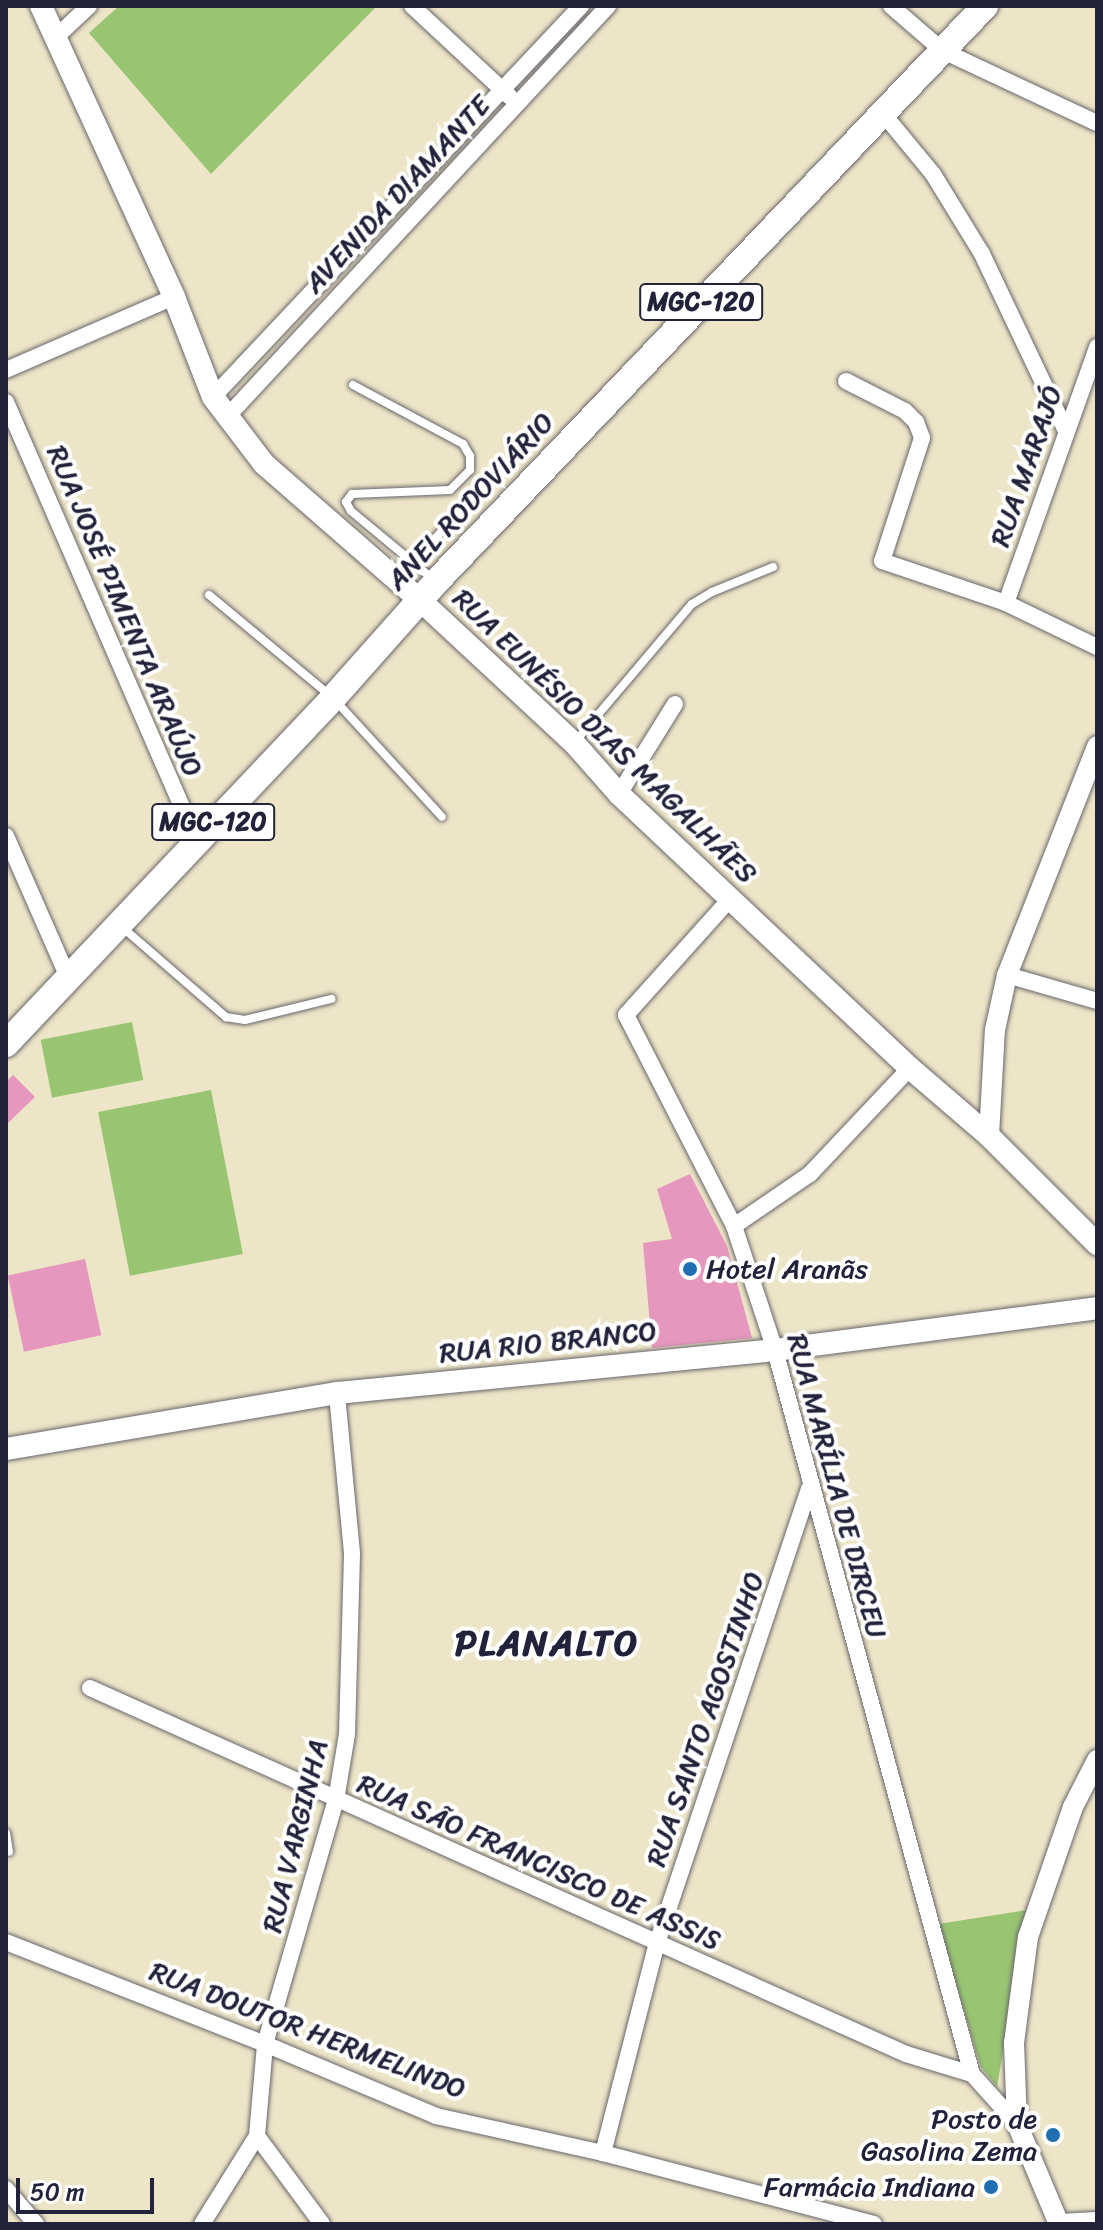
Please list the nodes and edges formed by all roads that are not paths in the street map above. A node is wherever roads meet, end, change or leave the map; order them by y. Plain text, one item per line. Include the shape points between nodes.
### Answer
1 (41, 6) edge
2 (89, 6) edge
3 (412, 6) edge
4 (581, 6) edge
5 (608, 6) edge
6 (891, 6) edge
7 (985, 6) edge
8 (54, 39) junction
9 (943, 51) junction
10 (503, 90) junction
11 (517, 103) junction
12 (881, 111) junction
13 (1097, 123) edge
14 (174, 297) junction
15 (1097, 347) edge
16 (6, 370) edge
17 (846, 381) dead end
18 (353, 385) dead end
19 (213, 397) junction
20 (6, 402) edge
21 (226, 418) junction
22 (1065, 429) junction
23 (479, 490) dead end
24 (413, 563) junction
25 (773, 567) dead end
26 (429, 592) junction
27 (209, 595) dead end
28 (1006, 603) junction
29 (1097, 647) edge
30 (333, 698) junction
31 (675, 704) dead end
32 (574, 743) junction
33 (1097, 746) edge
34 (619, 794) junction
35 (442, 817) dead end
36 (6, 836) edge
37 (196, 840) junction
38 (730, 899) junction
39 (118, 924) junction
40 (1007, 975) junction
41 (68, 977) junction
42 (331, 999) dead end
43 (1097, 1001) edge
44 (6, 1044) edge
45 (910, 1068) junction
46 (989, 1136) junction
47 (734, 1226) junction
48 (1097, 1244) edge
49 (1097, 1308) edge
50 (775, 1350) junction
51 (337, 1393) junction
52 (6, 1449) edge
53 (810, 1487) junction
54 (90, 1688) dead end
55 (1097, 1760) edge
56 (336, 1800) junction
57 (6, 1833) edge
58 (9, 1852) dead end
59 (6, 1942) edge
60 (657, 1943) junction
61 (265, 2044) junction
62 (972, 2074) junction
63 (1017, 2124) junction
64 (257, 2136) junction
65 (603, 2153) junction
66 (6, 2189) edge
67 (1097, 2222) edge
68 (861, 2223) edge
69 (36, 2224) edge
70 (202, 2224) edge
71 (322, 2224) edge
72 (1060, 2224) edge

1 - 8 main road, RUA EUNÉSIO DIAS MAGALHÃES
2 - 8 street
3 - 10 street
4 - 10 street, AVENIDA DIAMANTE
5 - 11 street, AVENIDA DIAMANTE
6 - 9 street
7 - 9 main road, ANEL RODOVIÁRIO / MGC-120
8 - 14 main road, RUA EUNÉSIO DIAS MAGALHÃES
9 - 12 main road, ANEL RODOVIÁRIO / MGC-120
9 - 13 street
10 - 11 street
10 - 19 street, AVENIDA DIAMANTE
11 - 21 street, AVENIDA DIAMANTE
12 - 22 street via 933,174 975,242
12 - 26 main road, ANEL RODOVIÁRIO / MGC-120
14 - 16 street
14 - 19 main road, RUA EUNÉSIO DIAS MAGALHÃES
15 - 22 street, RUA MARAJÓ
17 - 28 street via 905,411 922,438 882,561
18 - 24 lane via 463,444 470,456 470,470 450,490 348,498 351,511
19 - 21 main road, RUA EUNÉSIO DIAS MAGALHÃES
20 - 37 street, RUA JOSÉ PIMENTA ARAÚJO
21 - 26 main road, RUA EUNÉSIO DIAS MAGALHÃES via 264,464
22 - 28 street, RUA MARAJÓ
23 - 24 lane
24 - 26 lane
25 - 32 lane via 692,604
26 - 30 main road, ANEL RODOVIÁRIO / MGC-120
26 - 32 main road, RUA EUNÉSIO DIAS MAGALHÃES
27 - 30 lane
28 - 29 street
30 - 35 lane
30 - 37 main road, ANEL RODOVIÁRIO / MGC-120
31 - 34 street
32 - 34 main road, RUA EUNÉSIO DIAS MAGALHÃES
33 - 40 street
34 - 38 main road, RUA EUNÉSIO DIAS MAGALHÃES
36 - 41 street
37 - 39 main road, ANEL RODOVIÁRIO / MGC-120
38 - 45 main road, RUA EUNÉSIO DIAS MAGALHÃES
38 - 47 street, RUA MARÍLIA DE DIRCEU via 626,1015
39 - 41 main road, ANEL RODOVIÁRIO / MGC-120
39 - 42 lane via 226,1017 245,1020
40 - 43 street
40 - 46 street via 995,1030
41 - 44 main road, ANEL RODOVIÁRIO / MGC-120
45 - 46 main road, RUA EUNÉSIO DIAS MAGALHÃES
45 - 47 street via 810,1174
46 - 48 main road, RUA EUNÉSIO DIAS MAGALHÃES
47 - 50 street, RUA MARÍLIA DE DIRCEU
49 - 50 main road, RUA RIO BRANCO
50 - 51 main road, RUA RIO BRANCO
50 - 53 street, RUA MARÍLIA DE DIRCEU
51 - 52 main road, RUA RIO BRANCO
51 - 56 street, RUA VARGINHA via 352,1553 347,1734
53 - 60 street, RUA SANTO AGOSTINHO
53 - 62 street, RUA MARÍLIA DE DIRCEU
54 - 56 street, RUA SÃO FRANCISCO DE ASSIS
55 - 63 street via 1073,1807 1028,1937 1014,2043
56 - 60 street, RUA SÃO FRANCISCO DE ASSIS
56 - 61 street, RUA VARGINHA
57 - 58 lane
59 - 61 street, RUA DOUTOR HERMELINDO
60 - 62 street, RUA SÃO FRANCISCO DE ASSIS via 906,2054
60 - 65 street, RUA SANTO AGOSTINHO
61 - 64 street, RUA VARGINHA
61 - 65 street, RUA DOUTOR HERMELINDO via 436,2116
62 - 63 street, RUA MARÍLIA DE DIRCEU
63 - 72 street
64 - 70 street, RUA VARGINHA
64 - 71 street
65 - 68 street, RUA DOUTOR HERMELINDO
66 - 69 street
67 - 72 street

